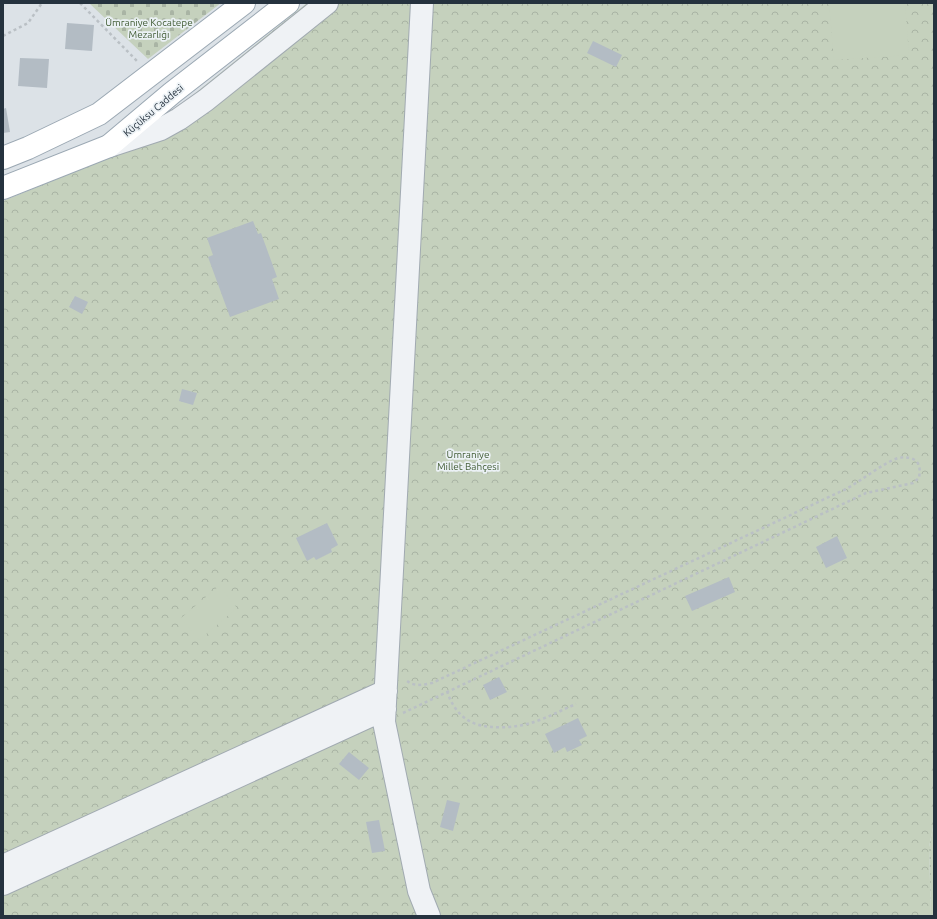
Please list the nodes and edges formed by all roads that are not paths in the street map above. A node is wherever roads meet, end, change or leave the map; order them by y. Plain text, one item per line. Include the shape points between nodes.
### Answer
1 (244, 3) edge
2 (288, 3) edge
3 (327, 3) edge
4 (422, 3) edge
5 (110, 146) junction
6 (3, 158) edge
7 (3, 188) edge
8 (389, 699) junction
9 (3, 866) edge
10 (3, 884) edge
11 (429, 916) edge

1 - 6 main road via 99,114
2 - 5 main road, Küçüksu Caddesi via 172,93
3 - 5 lane via 179,119 161,129
4 - 8 lane via 404,218
5 - 7 main road, Küçüksu Caddesi
8 - 9 lane
8 - 10 lane
8 - 11 lane via 419,891

